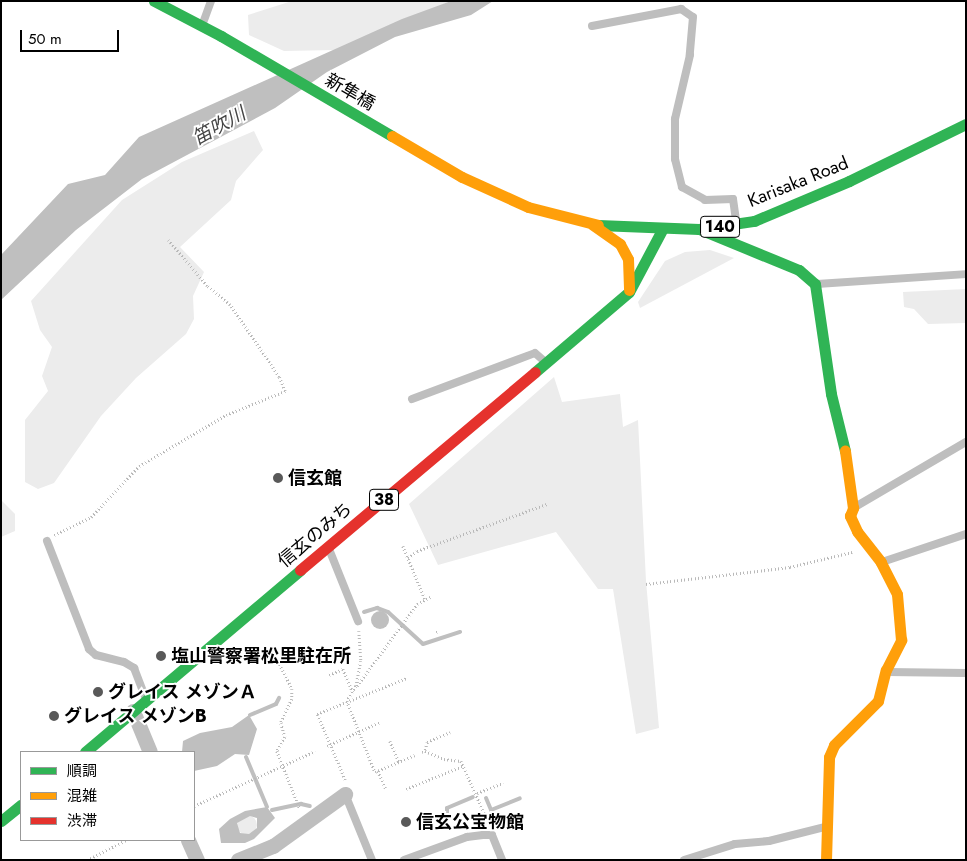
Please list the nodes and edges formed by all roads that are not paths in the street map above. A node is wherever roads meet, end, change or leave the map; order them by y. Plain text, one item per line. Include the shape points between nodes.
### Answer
1 (154, 1) edge
2 (211, 1) edge
3 (202, 26) junction
4 (592, 26) dead end
5 (966, 124) edge
6 (462, 177) joint
7 (737, 224) junction
8 (593, 225) junction
9 (699, 229) junction
10 (662, 230) junction
11 (966, 274) edge
12 (815, 284) junction
13 (628, 292) junction
14 (545, 362) junction
15 (412, 399) dead end
16 (966, 442) edge
17 (853, 508) junction
18 (966, 534) edge
19 (47, 541) road end
20 (328, 547) junction
21 (882, 562) junction
22 (358, 621) road end
23 (885, 672) junction
24 (966, 673) edge
25 (146, 699) junction
26 (133, 711) junction
27 (86, 751) edge
28 (150, 751) edge
29 (345, 794) joint
30 (20, 806) edge
31 (1, 821) edge
32 (827, 827) junction
33 (188, 841) edge
34 (197, 860) edge
35 (238, 860) edge
36 (372, 860) edge
37 (404, 860) edge
38 (502, 860) edge
39 (684, 860) edge
40 (826, 860) edge

1 - 3 main road, 140
2 - 3 lane
3 - 6 main road, 新隼橋 / 140
4 - 7 lane via 681,9 693,17 690,55 675,119 675,159 682,187 705,200 733,200
5 - 7 main road, Karisaka Road / 140 via 831,189
6 - 8 main road, Karisaka Road / 140 via 528,207
7 - 9 main road, Karisaka Road / 140
8 - 10 main road, Karisaka Road / 140
8 - 13 main road via 620,244 628,259
9 - 10 main road, Karisaka Road / 140
9 - 12 main road via 799,270
10 - 13 main road, 信玄のみち / 38
11 - 12 lane
12 - 17 main road via 831,394 848,462
13 - 14 main road, 信玄のみち / 38
14 - 15 lane via 535,353
14 - 20 main road, 信玄のみち / 38
16 - 17 lane
17 - 21 main road via 850,516 857,531
18 - 21 lane
19 - 25 lane via 89,649 96,655 134,668
20 - 22 lane
20 - 25 main road, 信玄のみち / 38
21 - 23 main road via 897,594 901,617 901,640
23 - 24 lane
23 - 32 main road via 878,701 834,745 829,757
25 - 26 main road, 信玄のみち / 38
26 - 27 main road, 信玄のみち / 38
26 - 28 street
29 - 35 street via 273,846
29 - 36 lane
30 - 31 main road
32 - 39 lane via 769,841 735,844
32 - 40 main road
33 - 34 street
37 - 38 lane via 467,837 492,835

